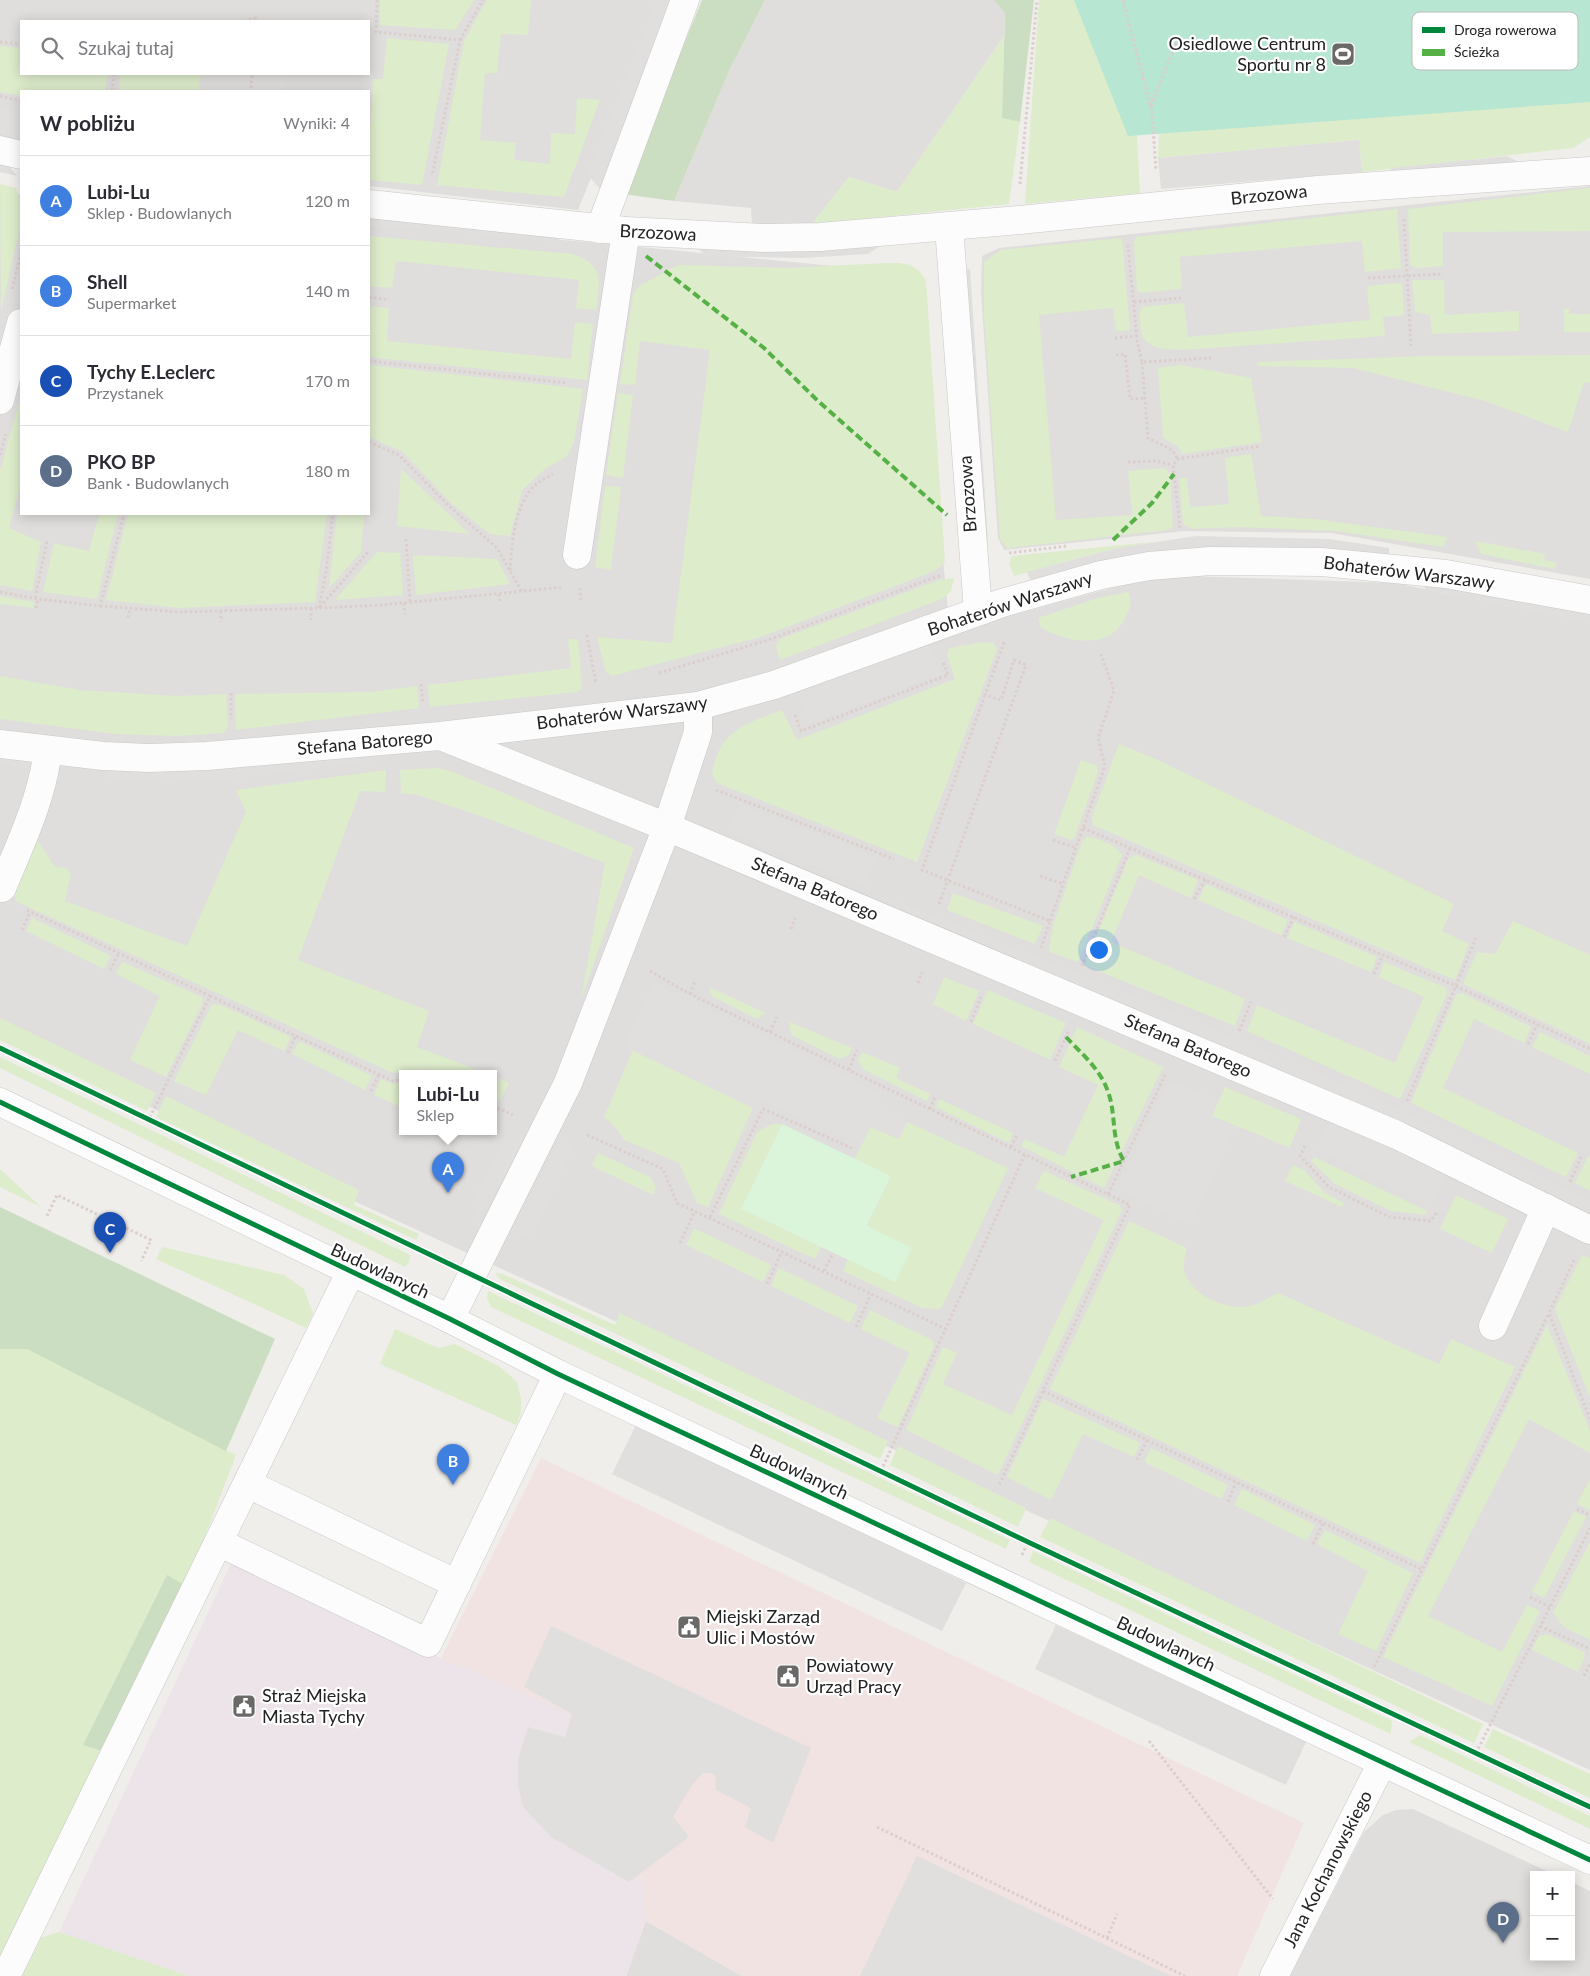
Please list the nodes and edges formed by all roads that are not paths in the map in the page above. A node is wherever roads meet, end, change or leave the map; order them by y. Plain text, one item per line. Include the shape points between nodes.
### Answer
1 (685, 0) edge
2 (0, 150) edge
3 (20, 156) edge
4 (1590, 171) edge
5 (370, 204) edge
6 (949, 227) junction
7 (613, 230) junction
8 (20, 327) edge
9 (0, 400) edge
10 (577, 555) dead end
11 (1590, 600) edge
12 (978, 611) junction
13 (698, 706) junction
14 (440, 736) junction
15 (0, 744) edge
16 (48, 750) junction
17 (667, 827) junction
18 (2, 888) road end
19 (0, 1102) edge
20 (1546, 1208) junction
21 (1590, 1230) edge
22 (350, 1272) junction
23 (450, 1319) junction
24 (1493, 1326) dead end
25 (558, 1374) junction
26 (248, 1484) junction
27 (220, 1543) junction
28 (457, 1584) junction
29 (1382, 1763) junction
30 (1590, 1860) edge
31 (6, 1976) edge
32 (1274, 1976) edge

1 - 7 street
2 - 3 street
4 - 6 street, Brzozowa via 1318,190
5 - 7 street, Brzozowa
6 - 7 street, Brzozowa via 764,238
6 - 12 street, Brzozowa
7 - 10 street
8 - 9 street
11 - 12 street, Bohaterów Warszawy via 1410,570 1322,562 1210,561 1148,566 1100,575
12 - 13 street, Bohaterów Warszawy via 774,685
13 - 14 street, Bohaterów Warszawy
13 - 17 street via 698,732
14 - 16 street, Stefana Batorego via 207,756 140,758
14 - 17 street, Stefana Batorego
15 - 16 street, Stefana Batorego
16 - 18 street via 37,805
17 - 20 street, Stefana Batorego via 1397,1134
17 - 23 street via 568,1082
19 - 22 street, Budowlanych
20 - 21 street, Stefana Batorego
20 - 24 street
22 - 23 street, Budowlanych
22 - 26 street
23 - 25 street, Budowlanych
25 - 28 street
25 - 29 street, Budowlanych
26 - 27 street
26 - 28 street
27 - 28 street via 428,1643
27 - 31 street
29 - 30 street, Budowlanych
29 - 32 street, Jana Kochanowskiego

